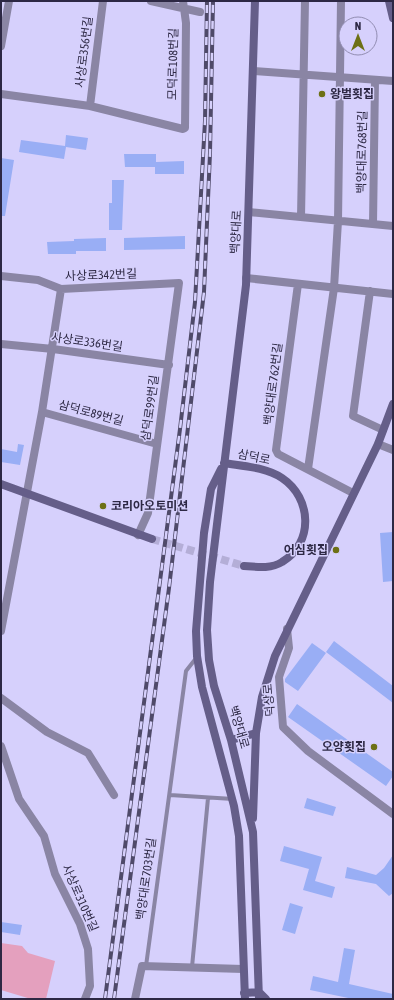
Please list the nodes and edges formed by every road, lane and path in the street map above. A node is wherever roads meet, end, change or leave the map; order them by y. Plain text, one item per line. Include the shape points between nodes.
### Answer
1 (9, 1) edge
2 (103, 1) edge
3 (150, 1) edge
4 (255, 1) edge
5 (306, 1) edge
6 (341, 1) edge
7 (389, 1) edge
8 (184, 5) edge
9 (200, 12) dead end
10 (393, 18) edge
11 (1, 46) edge
12 (254, 71) junction
13 (304, 75) junction
14 (340, 77) junction
15 (375, 80) junction
16 (393, 81) edge
17 (1, 94) edge
18 (90, 106) junction
19 (185, 128) joint
20 (249, 212) junction
21 (301, 217) junction
22 (338, 221) junction
23 (373, 224) junction
24 (393, 226) edge
25 (1, 276) edge
26 (246, 278) junction
27 (179, 283) joint
28 (298, 284) junction
29 (334, 288) junction
30 (61, 289) junction
31 (370, 292) junction
32 (393, 294) edge
33 (1, 344) edge
34 (53, 349) junction
35 (169, 365) junction
36 (393, 404) edge
37 (42, 412) junction
38 (383, 430) junction
39 (157, 444) junction
40 (378, 444) junction
41 (393, 450) edge
42 (224, 463) junction
43 (308, 470) junction
44 (1, 484) edge
45 (353, 493) junction
46 (27, 494) junction
47 (138, 535) junction
48 (152, 539) tunnel mouth
49 (244, 566) tunnel mouth
50 (287, 629) junction
51 (1, 631) edge
52 (197, 656) junction
53 (1, 698) edge
54 (256, 733) junction
55 (231, 740) junction
56 (1, 746) edge
57 (114, 795) dead end
58 (170, 795) junction
59 (208, 798) junction
60 (233, 799) junction
61 (393, 814) edge
62 (253, 832) junction
63 (146, 966) junction
64 (192, 968) junction
65 (243, 969) junction
66 (244, 996) edge
67 (259, 996) edge
68 (85, 999) edge
69 (136, 999) edge
70 (266, 999) edge

1 - 11 street
2 - 18 street, 사상로356번길
3 - 8 street
4 - 12 main road, 백양대로
5 - 13 street
6 - 14 street, 백양대로768번길
7 - 10 main road
8 - 9 street
8 - 19 street, 모덕로108번길
12 - 13 street
12 - 20 main road, 백양대로
13 - 14 street
13 - 21 street
14 - 15 street
14 - 22 street, 백양대로768번길
15 - 16 street
15 - 23 street, 백양대로768번길
17 - 18 street, 사상로356번길
18 - 19 street, 사상로356번길
20 - 21 street
20 - 26 main road, 백양대로
21 - 22 street
22 - 23 street
22 - 29 street, 백양대로768번길
23 - 24 street
25 - 30 street, 사상로342번길 via 38,280
26 - 28 street
26 - 42 main road, 백양대로
27 - 30 street, 사상로342번길
27 - 35 street, 삼덕로99번길
28 - 29 street
28 - 43 street, 백양대로762번길 via 276,450 278,454
29 - 31 street
29 - 43 street
30 - 34 street, 삼덕로89번길
31 - 32 street
31 - 38 street via 353,416
33 - 34 street, 사상로336번길
34 - 35 street, 사상로336번길
34 - 37 street, 삼덕로89번길
35 - 39 street, 삼덕로99번길
36 - 38 main road, 덕상로
37 - 39 street, 삼덕로89번길
37 - 46 street, 삼덕로89번길
38 - 40 main road, 덕상로
39 - 47 street, 삼덕로99번길 via 148,513
40 - 41 street
40 - 45 main road, 덕상로
42 - 49 main road, 삼덕로 via 281,477 295,490 306,512 304,534 292,555 273,566
42 - 52 main road, 백양대로 via 211,490 204,533 196,631
42 - 55 main road, 백양대로 via 207,630 214,686
43 - 45 street, 백양대로762번길
44 - 46 main road
45 - 50 main road, 덕상로
46 - 47 main road
46 - 51 street, 삼덕로89번길
47 - 48 main road
50 - 54 main road, 덕상로 via 269,671
50 - 61 street, 덕상로 via 289,648 279,677 283,727 308,751
52 - 58 lane via 186,670
52 - 60 main road, 백양대로 via 202,687
53 - 57 street via 47,732 88,753
54 - 55 main road, 덕상로
54 - 62 main road via 252,792
55 - 62 main road, 백양대로
56 - 68 street, 사상로310번길 via 19,799 44,836 54,874 80,924 88,949 90,986
58 - 59 lane
58 - 63 lane, 백양대로703번길
59 - 60 lane
59 - 64 lane
60 - 65 main road, 백양대로 via 240,836
62 - 67 main road, 백양대로
63 - 64 street
63 - 69 street, 백양대로703번길 via 142,966
64 - 65 street
65 - 66 main road, 백양대로
66 - 67 main road
67 - 70 main road

